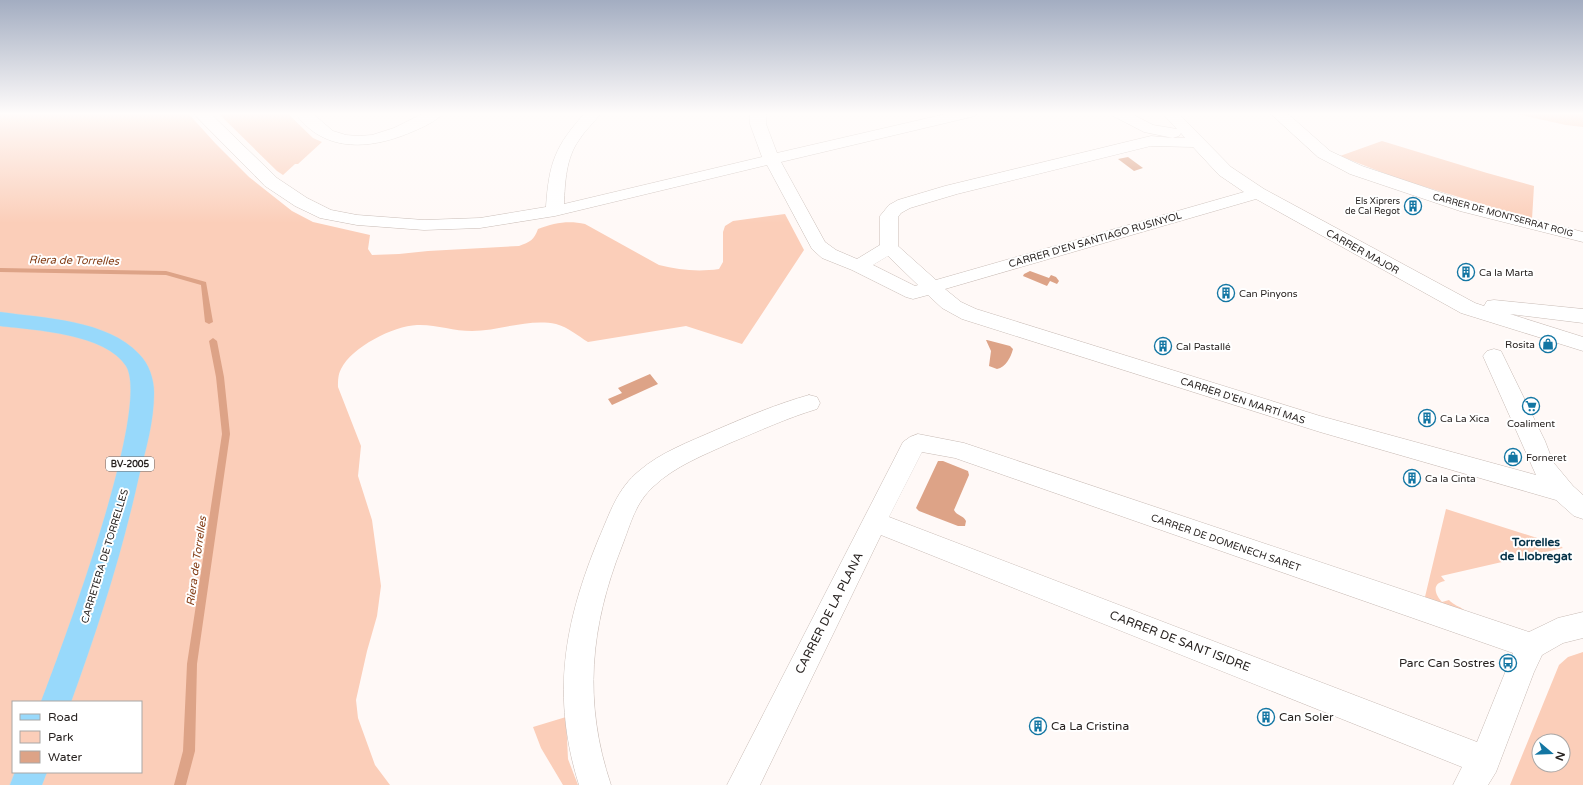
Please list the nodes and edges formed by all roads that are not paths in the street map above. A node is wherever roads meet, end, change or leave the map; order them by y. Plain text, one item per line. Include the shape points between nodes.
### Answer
1 (238, 150) edge
2 (565, 150) edge
3 (768, 150) edge
4 (812, 150) edge
5 (1097, 150) edge
6 (1205, 150) edge
7 (1319, 150) edge
8 (772, 159) junction
9 (1258, 193) junction
10 (555, 212) junction
11 (1583, 237) edge
12 (889, 247) junction
13 (859, 266) junction
14 (932, 287) junction
15 (1457, 302) junction
16 (1583, 316) edge
17 (0, 319) edge
18 (1583, 344) edge
19 (1494, 356) dead end
20 (809, 403) dead end
21 (918, 443) joint
22 (1573, 490) edge
23 (1583, 509) edge
24 (875, 522) junction
25 (1583, 624) edge
26 (1532, 646) junction
27 (56, 701) edge
28 (31, 773) edge
29 (1477, 773) edge
30 (26, 785) edge
31 (595, 785) edge
32 (742, 785) edge

1 - 10 street via 271,182 301,202 326,214 358,220 424,225 480,223
2 - 10 street via 557,178
3 - 8 street, CARRER D'EN SANTIAGO RUSINYOL
4 - 8 street
5 - 12 street via 904,204 895,209 890,216
6 - 9 street, CARRER MAJOR via 1230,175
7 - 11 street, CARRER DE MONTSERRAT ROIG via 1356,170 1466,207
8 - 10 street
8 - 13 street, CARRER D'EN SANTIAGO RUSINYOL via 818,245 829,254
9 - 14 street, CARRER D'EN SANTIAGO RUSINYOL
9 - 15 street, CARRER MAJOR
12 - 13 street
12 - 14 street, CARRER D'EN MARTÍ MAS
13 - 14 street, CARRER D'EN SANTIAGO RUSINYOL via 913,294
14 - 22 street, CARRER D'EN MARTÍ MAS via 950,305 969,314 1320,424
15 - 16 street
15 - 18 street, CARRER MAJOR via 1468,308
17 - 27 main road, CARRETERA DE TORRELLES / BV-2005 via 56,326 104,338 132,358 140,370 143,392 139,420 114,530 74,656
19 - 22 street via 1543,467
20 - 31 street via 769,416 687,452 642,482 626,502 590,599 579,661 579,710 589,769
21 - 24 street, CARRER DE LA PLANA via 911,448
21 - 26 street, CARRER DE DOMENECH SARET via 956,449
22 - 23 street
24 - 29 street, CARRER DE SANT ISIDRE
24 - 32 street, CARRER DE LA PLANA
25 - 26 street via 1558,631
26 - 29 street
28 - 30 main road

